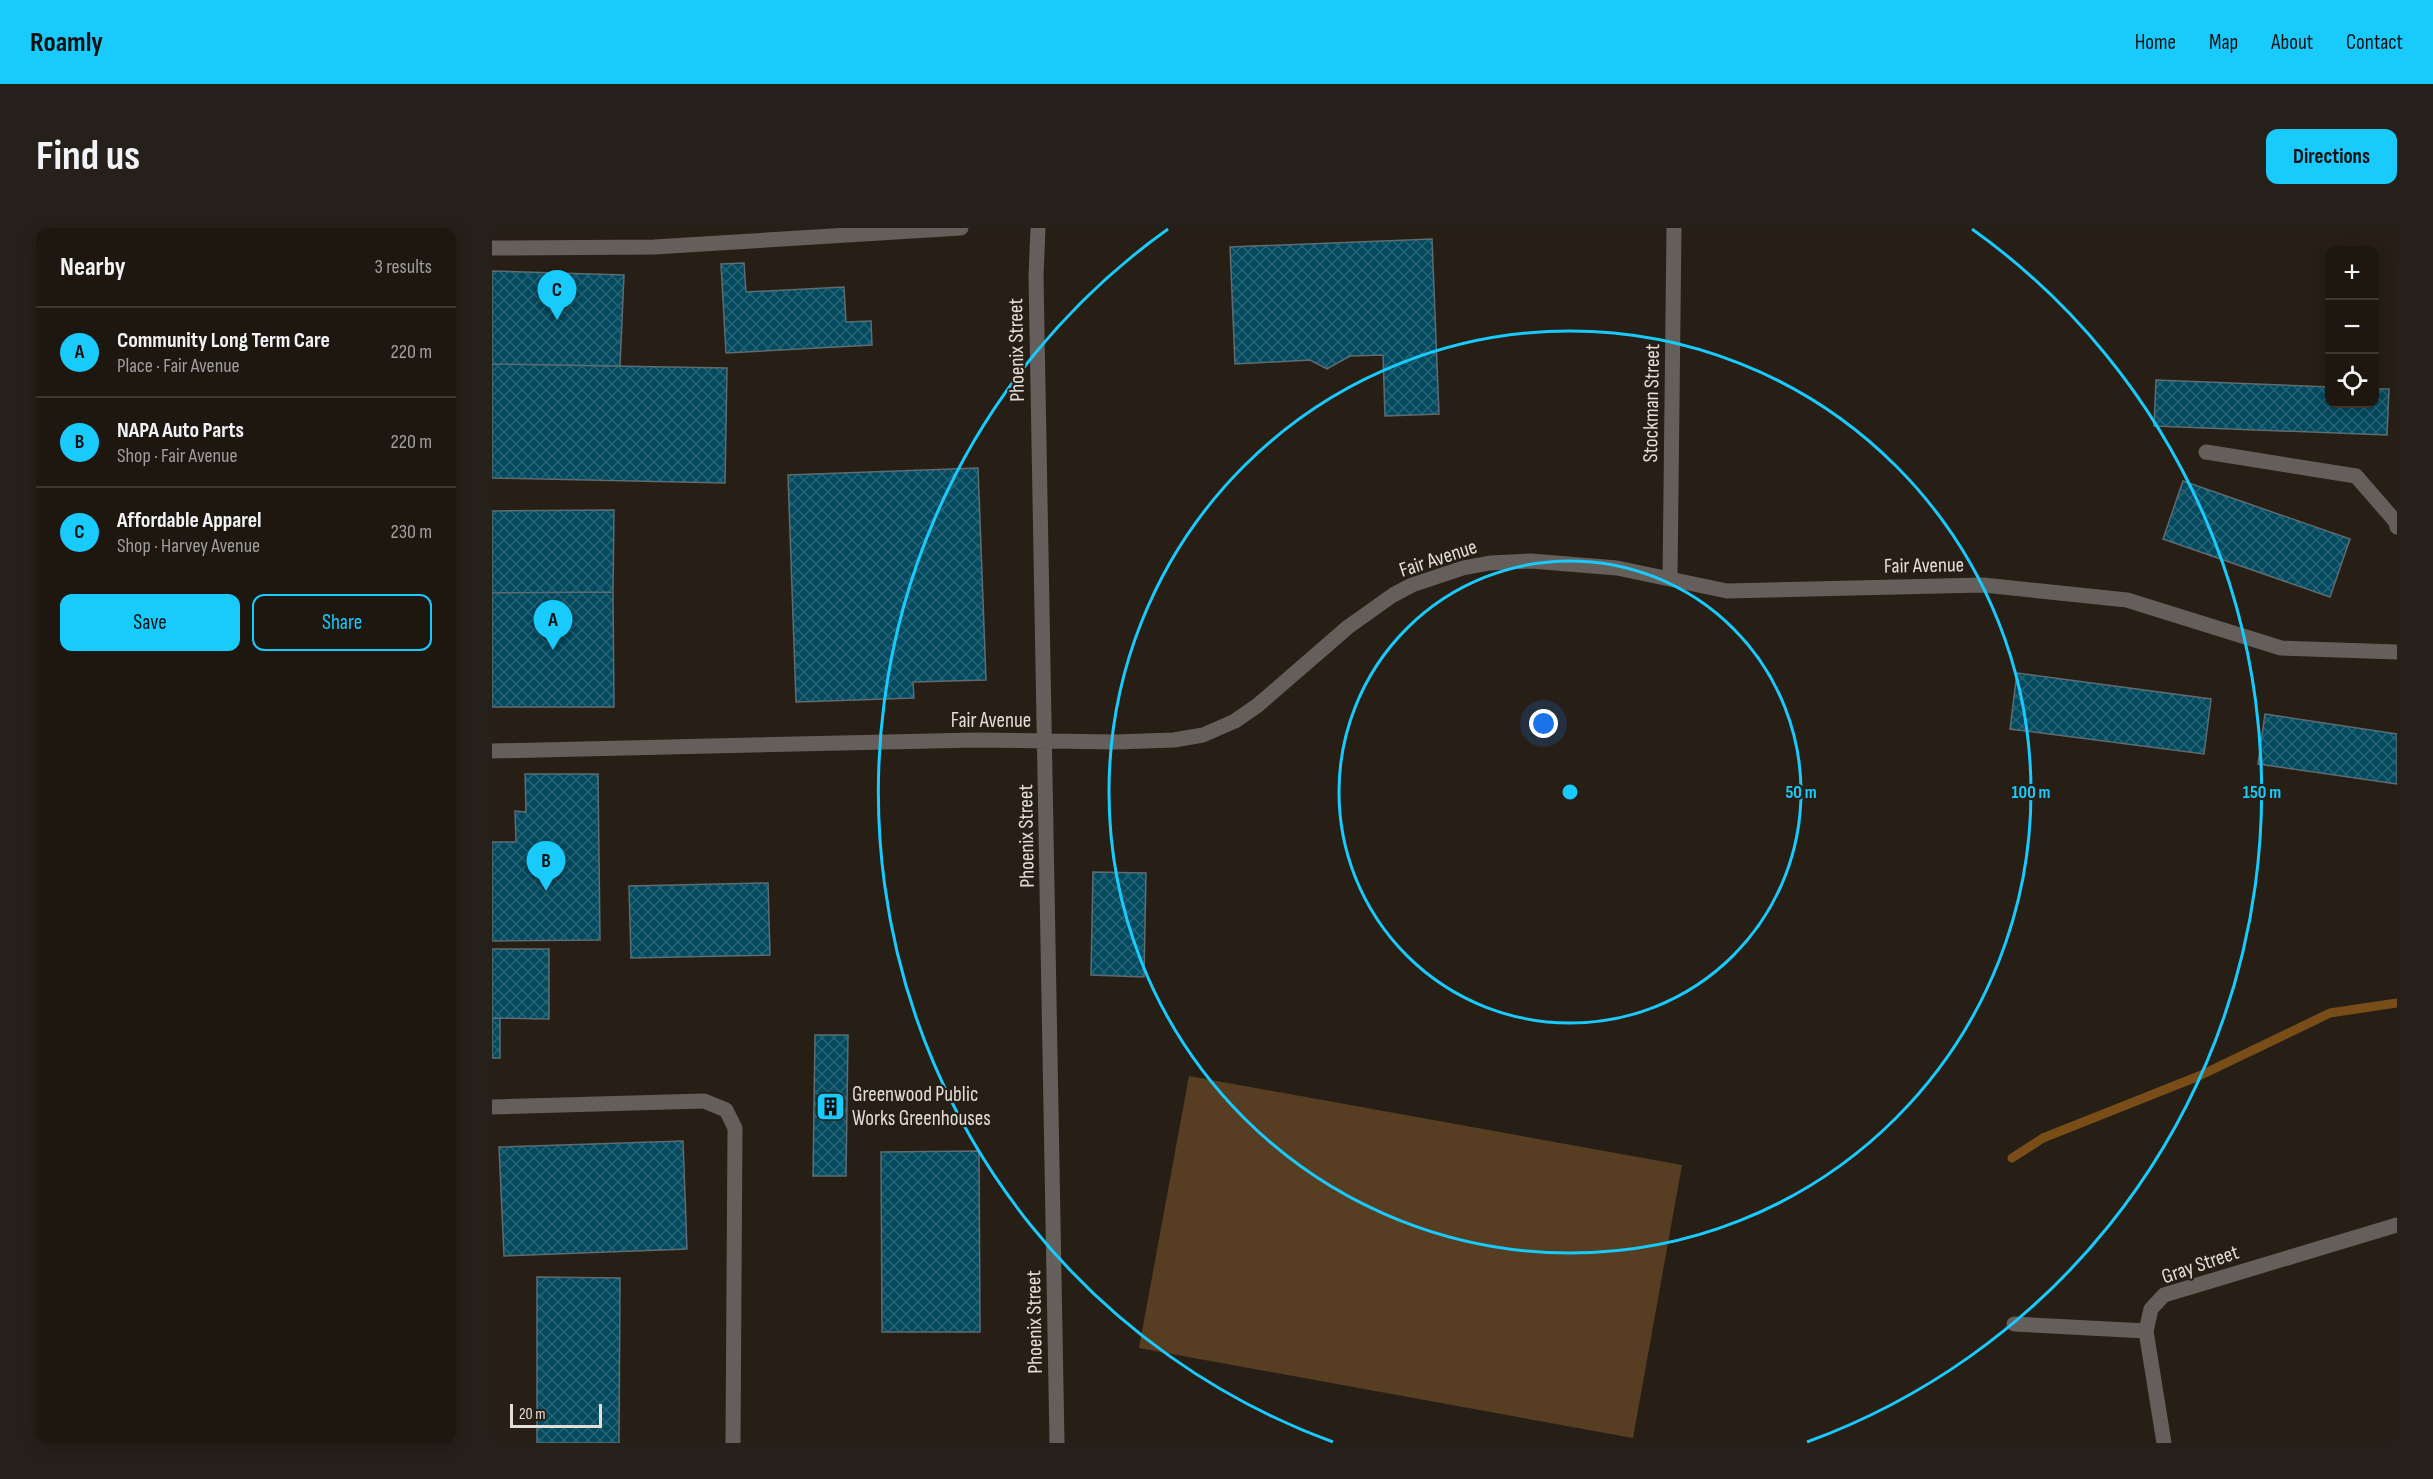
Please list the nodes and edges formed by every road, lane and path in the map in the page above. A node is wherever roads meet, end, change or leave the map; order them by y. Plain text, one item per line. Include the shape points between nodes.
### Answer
1 (961, 228) edge
2 (1038, 228) edge
3 (1674, 228) edge
4 (492, 248) edge
5 (2206, 452) dead end
6 (2397, 527) edge
7 (1670, 579) junction
8 (2397, 652) edge
9 (1045, 741) junction
10 (492, 751) edge
11 (492, 1107) edge
12 (2397, 1225) edge
13 (2014, 1324) dead end
14 (2146, 1331) junction
15 (733, 1443) edge
16 (1057, 1443) edge
17 (2164, 1443) edge

1 - 4 street via 654,247
2 - 9 street, Phoenix Street
3 - 7 street, Stockman Street
5 - 6 street via 2356,476
7 - 8 street, Fair Avenue via 1727,591 1983,585 2127,600 2281,648
7 - 9 street, Fair Avenue via 1617,568 1531,561 1463,568 1393,595 1348,627 1258,705 1234,722 1203,735 1174,740
9 - 10 street, Fair Avenue
9 - 16 street, Phoenix Street
11 - 15 street via 704,1101 726,1110 735,1128
12 - 14 street, Gray Street via 2164,1295 2151,1309
13 - 14 street
14 - 17 street, Gray Street

